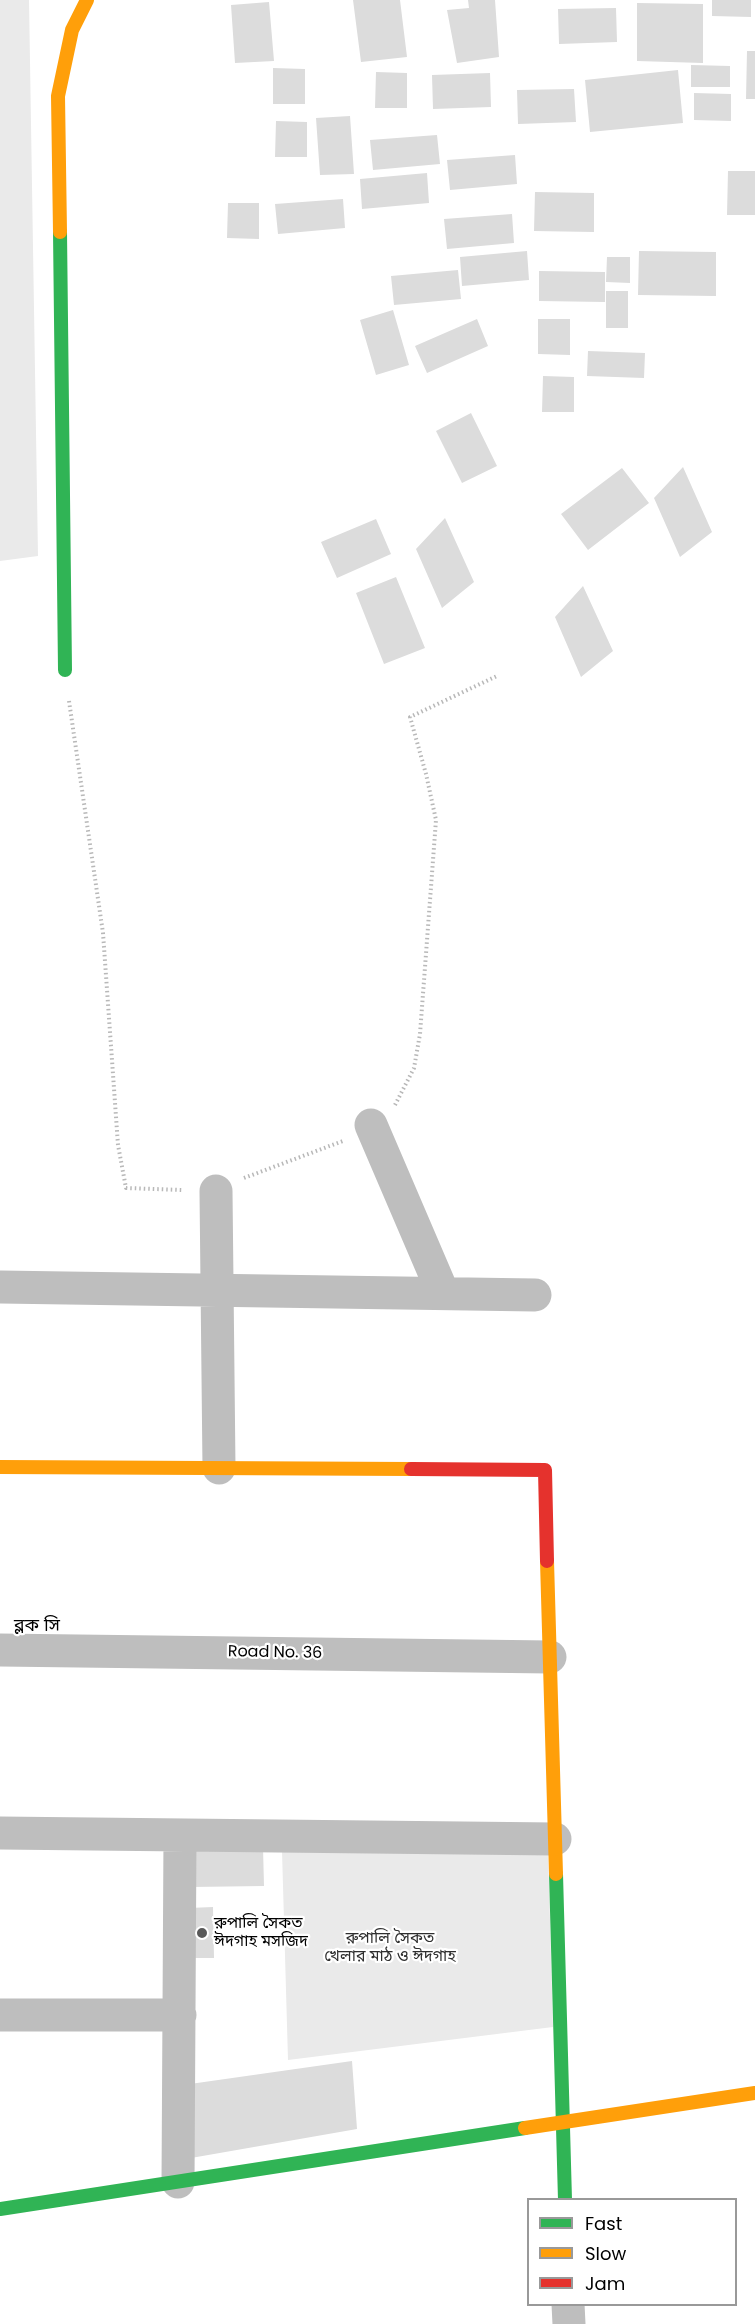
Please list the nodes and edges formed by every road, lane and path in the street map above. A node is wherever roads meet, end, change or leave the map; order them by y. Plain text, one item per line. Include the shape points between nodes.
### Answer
1 (87, 0) edge
2 (65, 670) joint
3 (497, 676) dead end
4 (371, 1125) junction
5 (216, 1191) junction
6 (0, 1287) edge
7 (216, 1290) junction
8 (443, 1293) junction
9 (535, 1295) dead end
10 (0, 1467) edge
11 (219, 1468) junction
12 (0, 1650) edge
13 (550, 1657) junction
14 (0, 1833) edge
15 (180, 1835) junction
16 (555, 1839) junction
17 (0, 2014) edge
18 (180, 2015) junction
19 (755, 2093) edge
20 (563, 2122) junction
21 (178, 2182) junction
22 (565, 2198) edge
23 (0, 2209) edge
24 (568, 2306) edge
25 (569, 2324) edge

1 - 2 street via 72,30 58,96
2 - 5 path via 103,933 118,1144 126,1188
3 - 4 path via 410,717 436,820 420,1034 414,1068 402,1092 389,1116
4 - 5 path via 337,1144 251,1174
4 - 8 street
5 - 7 street
6 - 7 street
7 - 8 street
7 - 11 street
8 - 9 street
10 - 11 street
11 - 13 street via 545,1470
12 - 13 street, Road No. 36
13 - 16 street
14 - 15 street
15 - 16 street
15 - 18 street
16 - 20 street
17 - 18 street
18 - 21 street
19 - 20 street
20 - 21 street
20 - 22 street
21 - 23 street
24 - 25 street

